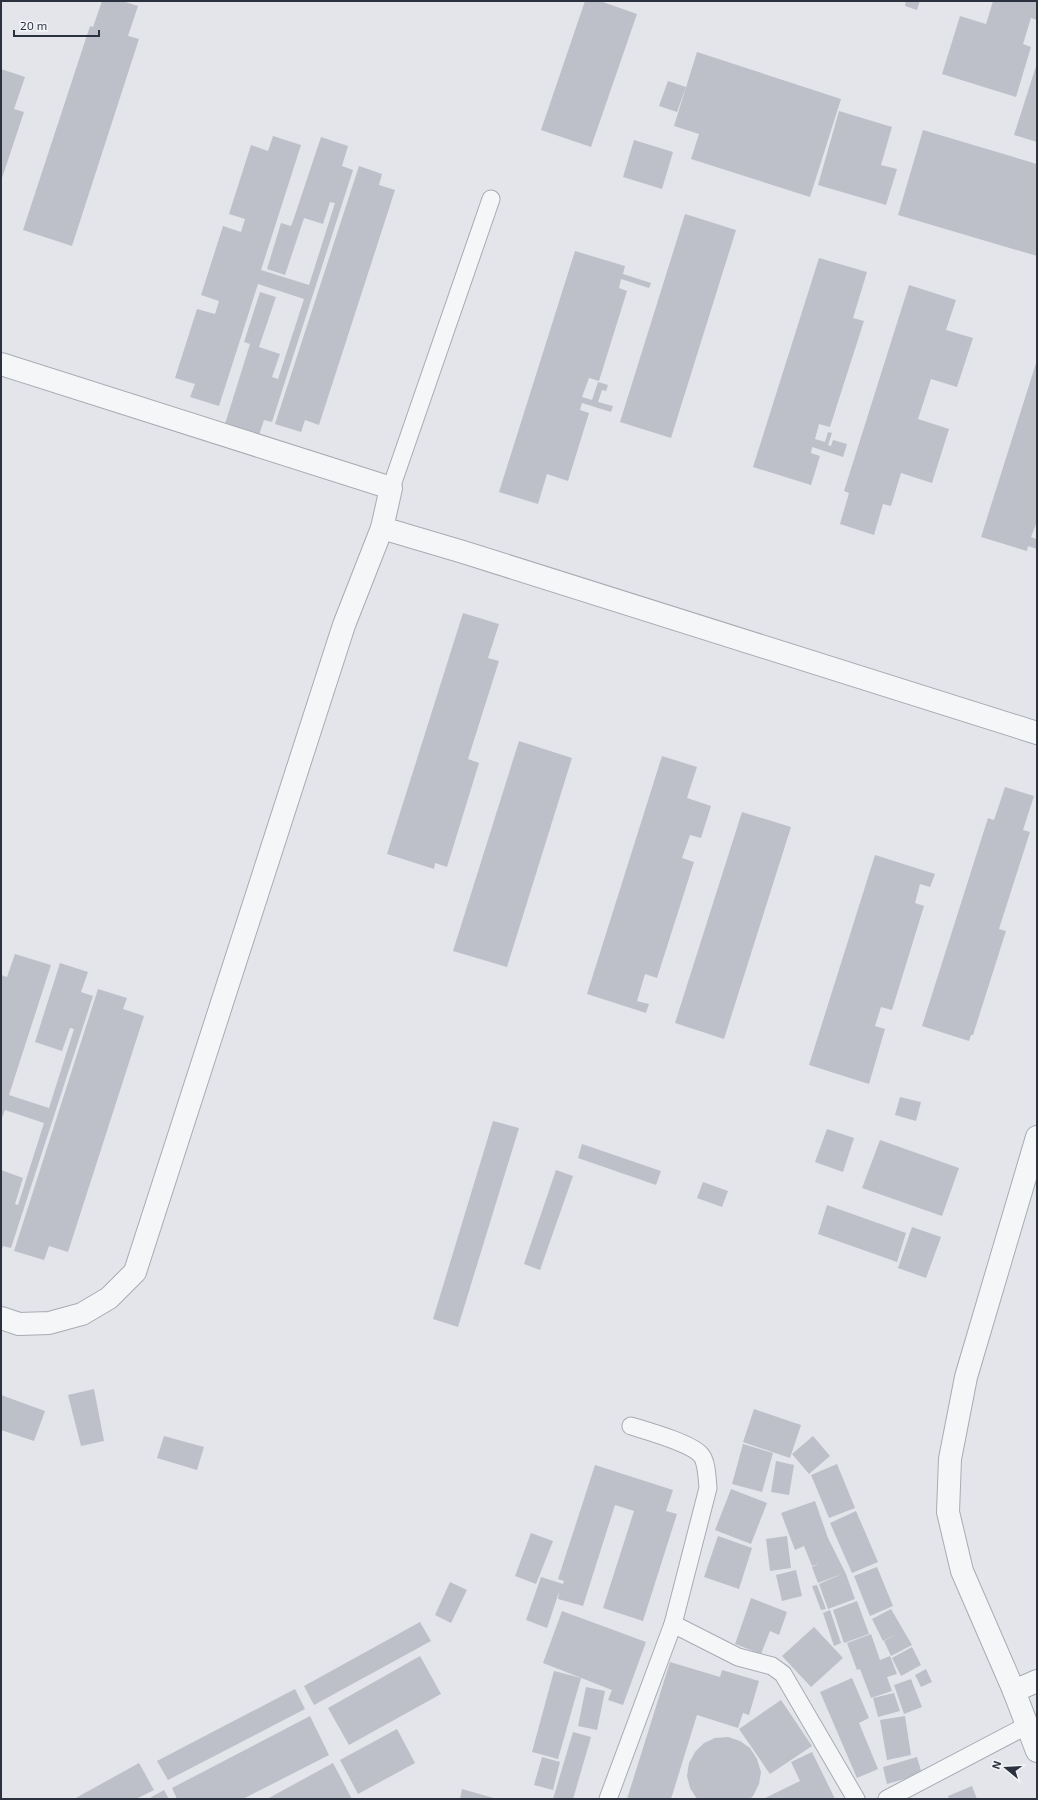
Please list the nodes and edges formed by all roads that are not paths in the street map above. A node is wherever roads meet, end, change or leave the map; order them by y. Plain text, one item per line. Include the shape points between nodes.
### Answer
1 (491, 199) dead end
2 (1, 364) edge
3 (391, 488) junction
4 (382, 528) junction
5 (1037, 733) edge
6 (1037, 1137) edge
7 (1, 1318) edge
8 (631, 1426) dead end
9 (673, 1624) junction
10 (1037, 1681) edge
11 (1014, 1691) junction
12 (1026, 1726) junction
13 (1037, 1751) edge
14 (608, 1799) edge
15 (856, 1799) edge
16 (886, 1799) edge

1 - 3 lane
2 - 3 street
3 - 4 street
4 - 5 street
4 - 7 street via 344,625 135,1272 109,1298 82,1314 49,1323 34,1324 19,1324
6 - 11 street via 966,1377 950,1459 948,1512 962,1571
8 - 9 lane via 691,1447 701,1455 706,1470 708,1488
9 - 14 lane
9 - 15 lane via 738,1657 772,1666 783,1674
10 - 11 street
11 - 12 street
12 - 13 street
12 - 16 lane

